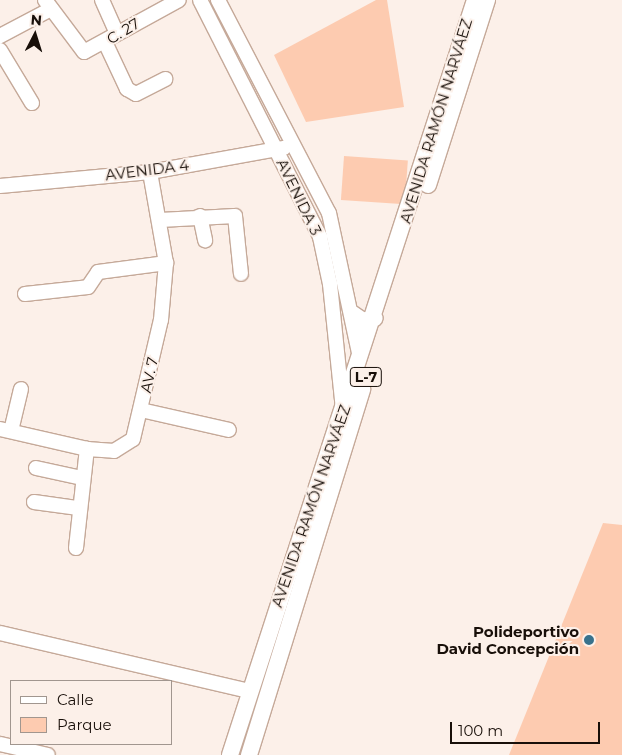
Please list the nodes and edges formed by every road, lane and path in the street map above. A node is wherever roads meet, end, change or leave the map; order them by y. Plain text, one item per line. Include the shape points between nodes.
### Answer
1 (102, 0) edge
2 (179, 0) edge
3 (200, 0) edge
4 (218, 0) edge
5 (475, 0) edge
6 (487, 0) edge
7 (48, 4) edge
8 (116, 32) junction
9 (0, 36) edge
10 (99, 45) junction
11 (0, 50) edge
12 (165, 79) dead end
13 (32, 103) dead end
14 (293, 145) junction
15 (277, 150) junction
16 (150, 172) junction
17 (0, 186) edge
18 (200, 216) junction
19 (160, 220) junction
20 (205, 240) dead end
21 (166, 263) junction
22 (241, 274) dead end
23 (25, 294) dead end
24 (353, 314) junction
25 (375, 318) junction
26 (360, 361) junction
27 (21, 389) dead end
28 (358, 400) junction
29 (141, 410) junction
30 (343, 411) junction
31 (6, 430) edge
32 (229, 430) dead end
33 (87, 449) junction
34 (36, 468) dead end
35 (82, 478) junction
36 (34, 502) dead end
37 (77, 508) junction
38 (76, 548) dead end
39 (0, 632) edge
40 (250, 691) junction
41 (0, 744) edge
42 (48, 755) edge
43 (230, 755) edge
44 (249, 755) edge

1 - 8 street
2 - 8 street, C. 27
3 - 15 street, AVENIDA 3
4 - 14 street, AVENIDA 3
5 - 25 main road, AVENIDA RAMÓN NARVÁEZ / L-7
6 - 28 main road, AVENIDA RAMÓN NARVÁEZ / L-7
7 - 9 street
7 - 10 street via 76,47 84,52
8 - 10 street, C. 27
10 - 12 street via 128,89 136,94
11 - 13 street
14 - 15 street, AVENIDA 4
14 - 24 street, AVENIDA 3 via 329,212
15 - 16 street, AVENIDA 4
15 - 30 street, AVENIDA 3 via 320,237 330,284
16 - 17 street, AVENIDA 4
16 - 19 street, AV. 7
18 - 19 street
18 - 20 street
18 - 22 street via 235,216
19 - 21 street, AV. 7
21 - 23 street via 98,272 88,287
21 - 29 street, AV. 7 via 161,320
24 - 25 main road via 363,321
24 - 26 street, AVENIDA 3
25 - 26 main road, AVENIDA RAMÓN NARVÁEZ / L-7
26 - 28 street, AVENIDA 3
26 - 30 main road, AVENIDA RAMÓN NARVÁEZ / L-7
27 - 31 street
28 - 44 main road, AVENIDA RAMÓN NARVÁEZ / L-7
29 - 32 street
29 - 33 street, AV. 7 via 134,439 126,448
30 - 40 main road, AVENIDA RAMÓN NARVÁEZ / L-7
31 - 33 street, AV. 7
33 - 35 street
34 - 35 street
35 - 37 street
36 - 37 street
37 - 38 street
39 - 40 street
40 - 43 main road, AVENIDA RAMÓN NARVÁEZ / L-7
41 - 42 street

